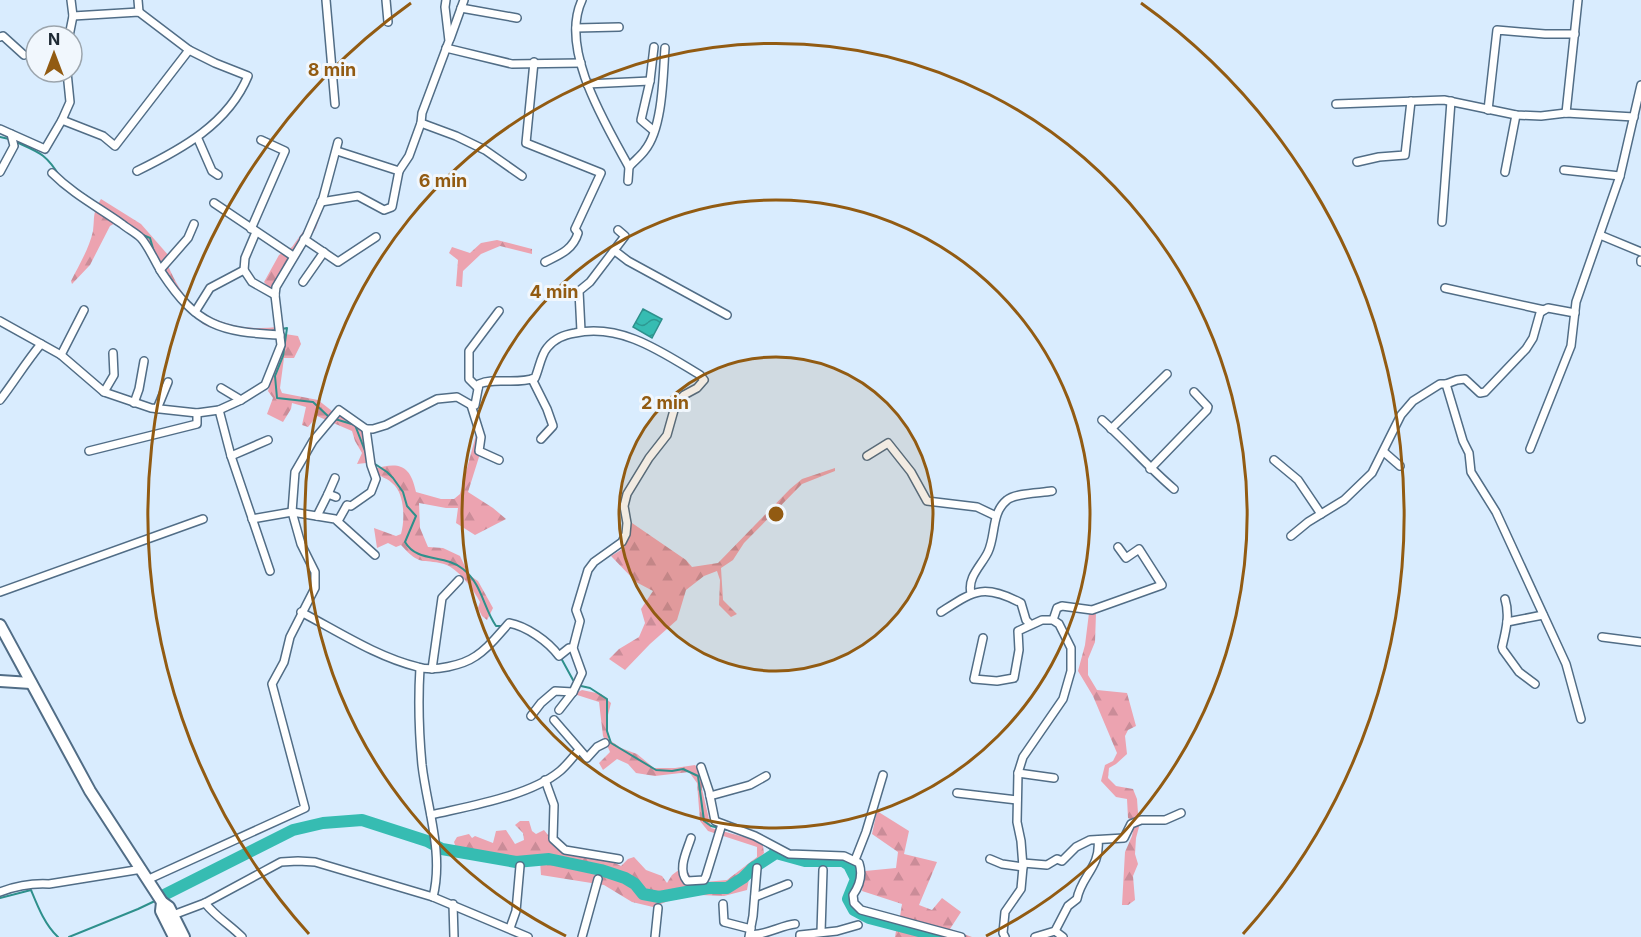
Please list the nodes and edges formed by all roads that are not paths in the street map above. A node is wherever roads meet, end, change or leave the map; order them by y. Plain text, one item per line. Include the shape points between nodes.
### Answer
1 (71, 0) edge
2 (138, 0) edge
3 (326, 0) edge
4 (386, 0) edge
5 (446, 0) edge
6 (582, 0) edge
7 (1578, 0) edge
8 (463, 4) edge
9 (139, 12) junction
10 (73, 16) junction
11 (516, 18) dead end
12 (388, 22) dead end
13 (71, 24) edge
14 (619, 27) dead end
15 (576, 28) junction
16 (1575, 34) junction
17 (0, 37) edge
18 (448, 45) junction
19 (654, 47) dead end
20 (665, 48) dead end
21 (189, 50) junction
22 (24, 55) dead end
23 (534, 62) junction
24 (581, 63) junction
25 (650, 81) junction
26 (69, 84) edge
27 (587, 84) junction
28 (1641, 85) edge
29 (1411, 101) junction
30 (1451, 101) junction
31 (335, 104) dead end
32 (1336, 105) dead end
33 (1488, 110) junction
34 (1566, 113) junction
35 (1516, 116) junction
36 (1634, 117) junction
37 (62, 120) junction
38 (421, 123) junction
39 (0, 129) edge
40 (654, 131) junction
41 (11, 134) junction
42 (198, 139) junction
43 (261, 140) dead end
44 (338, 142) dead end
45 (337, 151) junction
46 (1357, 162) dead end
47 (628, 167) junction
48 (1564, 170) dead end
49 (137, 171) dead end
50 (399, 171) junction
51 (0, 172) edge
52 (1505, 172) dead end
53 (52, 173) dead end
54 (218, 175) dead end
55 (522, 176) dead end
56 (1620, 176) junction
57 (628, 181) dead end
58 (321, 202) junction
59 (214, 203) dead end
60 (1442, 222) dead end
61 (194, 224) dead end
62 (618, 230) dead end
63 (254, 231) junction
64 (1600, 236) junction
65 (376, 237) dead end
66 (304, 239) junction
67 (615, 251) junction
68 (324, 252) junction
69 (1641, 252) edge
70 (293, 256) junction
71 (545, 262) dead end
72 (160, 270) junction
73 (244, 270) junction
74 (303, 282) dead end
75 (1445, 288) dead end
76 (275, 295) junction
77 (84, 310) dead end
78 (499, 310) dead end
79 (1544, 310) junction
80 (195, 312) junction
81 (1575, 313) junction
82 (727, 315) dead end
83 (0, 321) edge
84 (581, 332) junction
85 (280, 335) junction
86 (41, 344) junction
87 (113, 353) dead end
88 (61, 355) junction
89 (144, 361) dead end
90 (1167, 374) dead end
91 (532, 379) junction
92 (168, 382) dead end
93 (1446, 384) junction
94 (221, 388) dead end
95 (478, 388) junction
96 (104, 392) junction
97 (1194, 392) dead end
98 (0, 400) edge
99 (242, 400) junction
100 (134, 403) junction
101 (471, 405) junction
102 (157, 409) junction
103 (219, 410) junction
104 (197, 413) junction
105 (1102, 420) dead end
106 (366, 429) junction
107 (1111, 429) junction
108 (541, 439) dead end
109 (268, 440) dead end
110 (1530, 449) dead end
111 (89, 451) dead end
112 (1384, 452) junction
113 (231, 456) junction
114 (867, 456) dead end
115 (499, 460) dead end
116 (1274, 460) dead end
117 (1400, 466) dead end
118 (1150, 469) junction
119 (335, 478) dead end
120 (1174, 489) dead end
121 (1052, 492) dead end
122 (292, 512) junction
123 (1321, 514) junction
124 (318, 516) junction
125 (996, 516) junction
126 (203, 519) dead end
127 (252, 519) junction
128 (338, 521) junction
129 (1291, 536) dead end
130 (1118, 547) dead end
131 (375, 555) dead end
132 (270, 571) dead end
133 (459, 580) dead end
134 (0, 592) edge
135 (971, 593) junction
136 (1505, 599) dead end
137 (301, 612) junction
138 (941, 612) dead end
139 (1543, 615) junction
140 (1053, 620) junction
141 (1507, 622) junction
142 (1030, 624) junction
143 (0, 625) edge
144 (1602, 637) dead end
145 (983, 638) dead end
146 (1641, 642) edge
147 (573, 648) junction
148 (420, 668) junction
149 (432, 669) junction
150 (0, 681) edge
151 (31, 683) junction
152 (1535, 684) dead end
153 (573, 692) junction
154 (559, 710) dead end
155 (531, 716) dead end
156 (1581, 719) dead end
157 (554, 720) dead end
158 (605, 743) dead end
159 (579, 750) junction
160 (701, 767) dead end
161 (1018, 773) junction
162 (883, 775) dead end
163 (766, 776) dead end
164 (1054, 778) dead end
165 (545, 780) junction
166 (957, 793) dead end
167 (710, 796) junction
168 (1017, 800) junction
169 (1181, 813) dead end
170 (431, 815) junction
171 (722, 824) junction
172 (691, 838) dead end
173 (1098, 840) junction
174 (620, 859) dead end
175 (990, 859) dead end
176 (855, 860) junction
177 (1023, 865) junction
178 (520, 867) dead end
179 (757, 868) dead end
180 (142, 869) junction
181 (823, 870) dead end
182 (149, 879) junction
183 (598, 879) dead end
184 (788, 884) dead end
185 (0, 892) edge
186 (433, 897) junction
187 (755, 897) junction
188 (162, 902) junction
189 (205, 903) junction
190 (453, 904) junction
191 (723, 904) dead end
192 (658, 908) dead end
193 (173, 915) junction
194 (795, 924) dead end
195 (858, 925) dead end
196 (510, 928) junction
197 (1055, 931) junction
198 (821, 932) junction
199 (750, 933) edge
200 (174, 937) edge
201 (184, 937) edge
202 (242, 937) edge
203 (454, 937) edge
204 (528, 937) edge
205 (582, 937) edge
206 (655, 937) edge
207 (800, 937) edge
208 (961, 937) edge
209 (1005, 937) edge
210 (1035, 937) edge
211 (1063, 937) edge

1 - 10 street
2 - 9 street
3 - 31 street
4 - 12 street
5 - 18 street
6 - 15 street
7 - 16 street
8 - 11 street
8 - 18 street
9 - 10 street
9 - 21 street
10 - 13 street
14 - 15 street
15 - 24 street
16 - 33 street via 1497,30
16 - 34 street
17 - 22 street
18 - 23 street via 512,64
18 - 38 street
19 - 25 street
20 - 40 street
21 - 37 street via 115,146 96,133
21 - 42 street via 248,76 242,92
23 - 24 street
23 - 71 street via 526,144 601,173 575,229 576,240 567,251
24 - 27 street
25 - 27 street
25 - 40 street via 641,120
26 - 37 street via 70,102
27 - 47 street
28 - 36 street
29 - 30 street
29 - 32 street
29 - 46 street via 1405,155
30 - 33 street
30 - 60 street
33 - 35 street
34 - 35 street
34 - 36 street
35 - 52 street
36 - 56 street
37 - 41 street via 45,149
38 - 50 street
38 - 55 street via 485,150
39 - 41 street
40 - 47 street via 646,149
41 - 51 street via 14,146
42 - 49 street
42 - 54 street via 212,171
43 - 63 street via 285,151
44 - 45 street
45 - 50 street
45 - 58 street
47 - 57 street
48 - 56 street
50 - 58 street via 392,207 384,210 358,196
53 - 72 street via 67,188 141,238
56 - 64 street
58 - 66 street
59 - 63 street
61 - 72 street via 188,238
62 - 67 street via 625,236
63 - 70 street
63 - 73 street
64 - 69 street
64 - 81 street
65 - 68 street via 338,262
66 - 68 street
66 - 70 street
67 - 82 street
67 - 84 street via 579,291
68 - 74 street
70 - 76 street
72 - 80 street
73 - 76 street via 252,282
73 - 80 street via 210,288
75 - 79 street
76 - 85 street
77 - 88 street
78 - 95 street via 469,351 469,380
79 - 81 street
79 - 93 street via 1526,349 1490,388 1480,393 1465,379
80 - 85 street via 212,325 232,331
81 - 110 street via 1571,346
83 - 86 street
84 - 91 street via 562,336 546,349 541,367
84 - 147 street via 626,335 657,349 704,380 676,403 667,435 627,494 626,534 622,542 588,570 576,610 580,621
85 - 99 street via 281,345 265,385
86 - 88 street
86 - 98 street
87 - 96 street via 114,375
88 - 96 street
89 - 100 street
90 - 107 street
91 - 95 street via 486,381 478,384
91 - 108 street via 553,426
92 - 102 street
93 - 112 street via 1413,402 1401,415
93 - 139 street via 1469,453 1471,472 1496,512
94 - 99 street
95 - 101 street via 475,405
96 - 100 street
97 - 118 street via 1207,410
99 - 103 street
100 - 102 street
101 - 106 street via 458,397 437,399 386,425
101 - 115 street via 481,437 478,451
102 - 104 street
103 - 104 street
103 - 113 street
104 - 111 street via 197,424
105 - 107 street
106 - 122 street via 339,410 313,441 295,472
106 - 128 street via 376,479 371,492 347,505
107 - 118 street
109 - 113 street
112 - 117 street
112 - 123 street via 1372,473 1355,490
113 - 127 street
114 - 125 street via 888,442 927,501 977,507
116 - 123 street via 1298,480
118 - 120 street
119 - 124 street via 332,495
121 - 125 street via 1009,498
122 - 124 street
122 - 127 street
122 - 137 street via 301,544 315,572 315,588
123 - 129 street
124 - 128 street
125 - 135 street via 989,550 970,580
126 - 134 street
127 - 132 street
128 - 131 street
130 - 140 street via 1126,558 1139,549 1162,585 1092,610 1062,606 1057,608
133 - 149 street via 442,598
135 - 138 street
135 - 142 street via 1002,593 1021,603
136 - 141 street
137 - 148 street via 364,646
137 - 182 street via 272,684 305,808
139 - 141 street
139 - 156 street via 1566,664
140 - 142 street
140 - 161 street via 1071,648 1068,685 1063,699 1023,757
141 - 152 street via 1503,650 1519,672
142 - 145 street via 1018,631 1014,678 975,679
143 - 151 main road
144 - 146 street
147 - 149 street via 559,656 520,625 509,623 475,657
147 - 153 street via 582,673
148 - 149 street
148 - 170 street via 422,766
150 - 151 main road
151 - 180 main road via 90,790
153 - 154 street
153 - 155 street via 555,691
157 - 159 street
158 - 159 street via 587,758
159 - 165 street via 560,771
160 - 167 street
161 - 164 street
161 - 168 street
162 - 176 street
163 - 167 street via 750,785
165 - 170 street via 495,799
165 - 174 street via 554,805 554,839 565,850
166 - 168 street
167 - 171 street via 715,822
168 - 177 street
169 - 173 street via 1165,820 1131,824 1124,838
170 - 186 street via 437,880
171 - 172 street via 704,880 687,881 683,876
171 - 176 street via 789,854
173 - 177 street via 1077,847 1062,861
173 - 197 street via 1093,871
175 - 177 street
176 - 208 street via 861,878 853,895 861,910
177 - 209 street via 1021,889 1005,912
178 - 196 street via 516,911
179 - 187 street
180 - 182 main road
180 - 185 street
181 - 198 street
182 - 188 main road
183 - 205 street
184 - 187 street
186 - 189 street via 315,862 298,861 281,862
186 - 190 street
187 - 199 street
188 - 193 main road
188 - 200 main road via 161,911
189 - 193 street
189 - 202 street
190 - 196 street
190 - 203 street
191 - 199 street via 724,921
192 - 206 street
193 - 201 main road
194 - 199 street via 756,935
195 - 198 street
196 - 204 street
197 - 210 street
197 - 211 street
198 - 207 street

